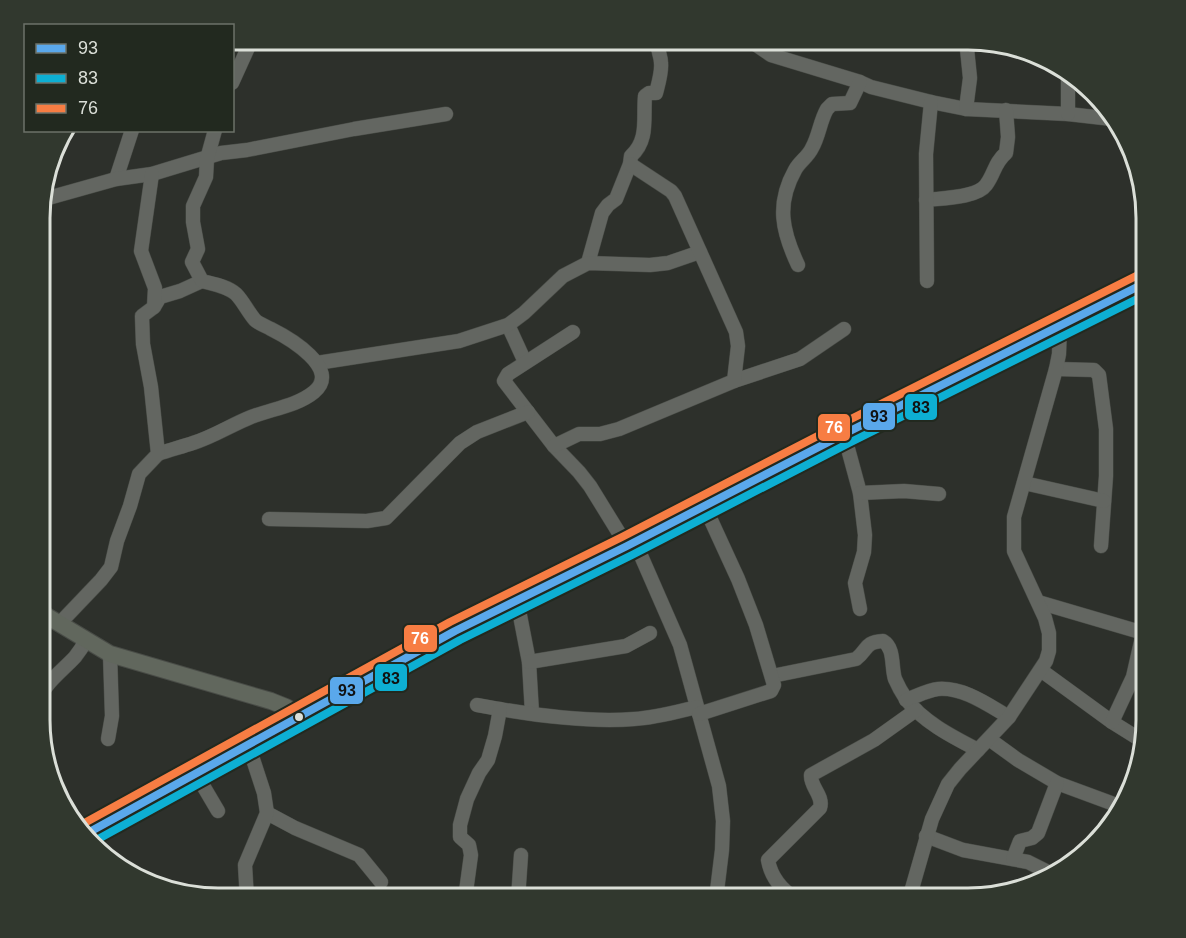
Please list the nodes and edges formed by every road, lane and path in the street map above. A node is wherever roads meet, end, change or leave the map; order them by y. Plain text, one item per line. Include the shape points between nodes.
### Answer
1 (247, 50) edge
2 (657, 50) edge
3 (764, 50) edge
4 (967, 50) edge
5 (234, 79) edge
6 (860, 82) junction
7 (1068, 83) edge
8 (931, 102) junction
9 (966, 109) junction
10 (1005, 110) junction
11 (446, 114) dead end
12 (1068, 114) junction
13 (1104, 118) edge
14 (131, 132) edge
15 (214, 132) edge
16 (207, 159) junction
17 (630, 164) junction
18 (152, 174) junction
19 (116, 179) junction
20 (51, 197) edge
21 (926, 200) junction
22 (700, 252) junction
23 (588, 263) junction
24 (798, 265) dead end
25 (202, 281) junction
26 (927, 281) dead end
27 (1136, 287) edge
28 (154, 307) junction
29 (508, 324) junction
30 (1059, 325) junction
31 (844, 329) dead end
32 (573, 332) dead end
33 (525, 362) junction
34 (318, 363) junction
35 (1056, 369) junction
36 (734, 381) junction
37 (528, 412) junction
38 (844, 434) junction
39 (554, 446) junction
40 (158, 454) junction
41 (1024, 483) junction
42 (860, 493) junction
43 (939, 494) dead end
44 (1104, 501) junction
45 (704, 505) junction
46 (269, 519) dead end
47 (631, 544) junction
48 (1101, 546) dead end
49 (517, 600) junction
50 (1038, 602) junction
51 (860, 609) dead end
52 (50, 618) edge
53 (60, 623) junction
54 (1136, 630) edge
55 (650, 633) dead end
56 (86, 640) junction
57 (110, 654) junction
58 (529, 662) junction
59 (1042, 671) junction
60 (772, 676) junction
61 (50, 683) edge
62 (1136, 685) edge
63 (477, 705) dead end
64 (911, 705) junction
65 (500, 709) junction
66 (698, 711) junction
67 (532, 712) junction
68 (299, 717) junction
69 (1009, 717) junction
70 (1112, 722) junction
71 (1135, 737) edge
72 (108, 739) dead end
73 (989, 739) junction
74 (248, 744) junction
75 (978, 750) junction
76 (195, 772) junction
77 (1057, 783) junction
78 (1114, 804) edge
79 (218, 811) dead end
80 (267, 813) junction
81 (90, 830) edge
82 (926, 836) junction
83 (521, 855) dead end
84 (1013, 859) junction
85 (1044, 870) edge
86 (381, 882) dead end
87 (246, 888) edge
88 (466, 888) edge
89 (519, 888) edge
90 (717, 888) edge
91 (781, 888) edge
92 (912, 888) edge

1 - 5 street
2 - 17 street via 661,63 658,90 645,96 643,140
3 - 6 street
4 - 9 street via 970,78
6 - 8 street
6 - 24 street via 850,103 832,104 827,109 811,150 800,161 785,190 782,202 787,239
7 - 12 street
8 - 9 street
8 - 21 street
9 - 10 street
10 - 12 street
10 - 21 street via 1006,153 997,161 986,186 973,194
11 - 16 street via 221,153
12 - 13 street
14 - 19 street
15 - 16 street
16 - 18 street
16 - 25 street via 206,177 193,206 198,249 192,262
17 - 22 street via 671,191
17 - 23 street via 616,199 603,213
18 - 19 street
18 - 28 street via 141,251 155,288
19 - 20 street
21 - 26 street
22 - 23 street via 668,263
22 - 36 street via 736,332
23 - 29 street via 563,276
25 - 28 street via 159,297
25 - 34 street via 235,294 256,321 281,334
27 - 30 main road
28 - 40 street via 142,315
29 - 33 street
29 - 34 street via 459,342
30 - 35 street
30 - 38 main road
31 - 36 street via 800,359
32 - 33 street
33 - 37 street via 504,381
34 - 40 street via 323,374 314,393
35 - 41 street
35 - 44 street via 1094,370 1100,375 1106,429
36 - 39 street via 619,429 579,434
37 - 39 street
37 - 46 street via 483,429 460,443 386,518
38 - 42 street
38 - 45 main road
39 - 47 street via 590,486
40 - 53 street via 139,474 111,567
41 - 44 street
41 - 50 street via 1014,517 1014,551
42 - 43 street
42 - 51 street via 865,539 855,583
44 - 48 street
45 - 47 main road
45 - 60 street via 738,579
47 - 49 main road
47 - 66 street via 677,635
49 - 58 street
49 - 68 main road
50 - 54 street
50 - 59 street via 1049,642
52 - 53 main road
53 - 56 main road
55 - 58 street via 626,646
56 - 57 main road
56 - 61 street
57 - 68 main road via 271,701
57 - 72 street via 112,716
58 - 67 street
59 - 69 street
59 - 70 street
60 - 64 street via 856,659 865,647 883,641 890,650 895,677
60 - 66 street via 771,691
62 - 70 street
63 - 65 street
64 - 69 street via 935,690 957,691
64 - 75 street
64 - 91 street via 874,740 811,775 821,799 820,808 768,860
65 - 67 street
65 - 88 street via 488,760 469,793 460,825 460,837 469,845 471,855
66 - 67 street via 633,719
66 - 90 street via 721,801 722,850
68 - 74 main road
69 - 73 street
70 - 71 street
73 - 75 street
73 - 77 street
74 - 76 main road
74 - 80 street
75 - 82 street via 948,784
76 - 79 street
76 - 81 main road
77 - 78 street
77 - 84 street via 1038,833 1020,841
80 - 86 street via 358,855
80 - 87 street via 245,866
82 - 84 street via 963,850
82 - 92 street
83 - 89 street
84 - 85 street

